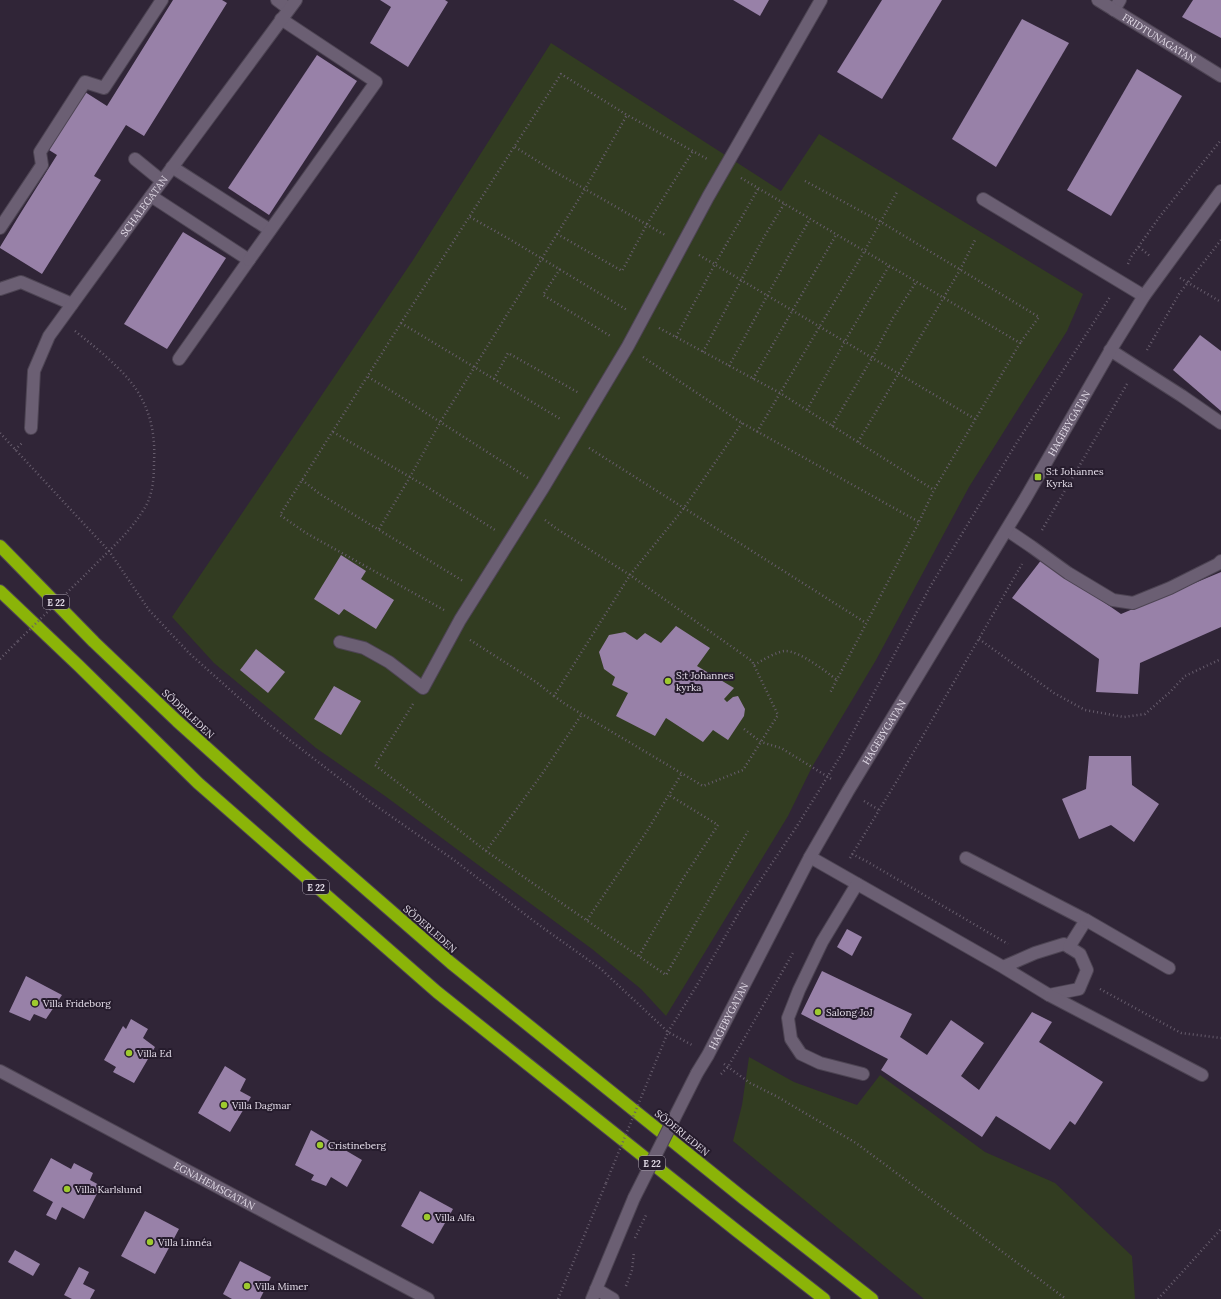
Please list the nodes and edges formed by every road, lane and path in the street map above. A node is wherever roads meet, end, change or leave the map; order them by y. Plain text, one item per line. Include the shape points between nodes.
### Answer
1 (162, 0) edge
2 (277, 0) edge
3 (821, 0) edge
4 (1098, 0) edge
5 (1117, 5) edge
6 (289, 9) edge
7 (1221, 76) edge
8 (627, 115) junction
9 (1221, 140) edge
10 (515, 147) junction
11 (693, 151) junction
12 (135, 159) dead end
13 (172, 167) junction
14 (724, 168) junction
15 (162, 181) junction
16 (805, 181) dead end
17 (585, 188) junction
18 (758, 189) junction
19 (897, 192) dead end
20 (1220, 194) edge
21 (151, 196) junction
22 (983, 199) dead end
23 (784, 204) junction
24 (470, 217) junction
25 (810, 219) junction
26 (881, 222) junction
27 (647, 224) junction
28 (0, 228) edge
29 (270, 230) junction
30 (556, 234) junction
31 (836, 235) junction
32 (975, 240) dead end
33 (1221, 240) edge
34 (682, 245) junction
35 (864, 252) junction
36 (541, 258) junction
37 (249, 260) junction
38 (715, 264) junction
39 (889, 266) junction
40 (560, 269) junction
41 (960, 270) junction
42 (741, 280) junction
43 (916, 282) junction
44 (1120, 282) junction
45 (0, 289) edge
46 (768, 296) junction
47 (1144, 296) junction
48 (943, 298) junction
49 (72, 304) junction
50 (793, 310) junction
51 (61, 319) junction
52 (642, 319) junction
53 (401, 322) junction
54 (819, 326) junction
55 (676, 337) junction
56 (845, 341) junction
57 (1020, 343) junction
58 (628, 346) junction
59 (1110, 350) junction
60 (703, 352) junction
61 (872, 358) junction
62 (179, 359) dead end
63 (729, 366) junction
64 (1138, 366) junction
65 (474, 367) junction
66 (898, 373) junction
67 (368, 376) junction
68 (753, 379) junction
69 (494, 380) junction
70 (780, 393) junction
71 (595, 403) junction
72 (807, 410) junction
73 (975, 419) junction
74 (441, 422) junction
75 (742, 423) junction
76 (1221, 423) edge
77 (832, 426) junction
78 (31, 428) dead end
79 (333, 432) junction
80 (757, 432) junction
81 (0, 433) edge
82 (576, 434) junction
83 (858, 442) junction
84 (410, 477) junction
85 (302, 480) junction
86 (543, 488) junction
87 (934, 490) junction
88 (684, 508) junction
89 (530, 509) junction
90 (919, 522) junction
91 (379, 529) junction
92 (1007, 530) junction
93 (510, 540) junction
94 (0, 546) edge
95 (1032, 547) junction
96 (108, 551) junction
97 (1221, 561) edge
98 (630, 575) junction
99 (479, 590) junction
100 (0, 591) edge
101 (866, 623) junction
102 (457, 625) junction
103 (978, 639) junction
104 (340, 642) dead end
105 (0, 659) edge
106 (1221, 659) edge
107 (754, 665) junction
108 (837, 680) junction
109 (423, 688) junction
110 (830, 692) dead end
111 (554, 696) junction
112 (582, 714) junction
113 (744, 729) dead end
114 (761, 742) junction
115 (682, 773) junction
116 (827, 777) junction
117 (669, 795) junction
118 (748, 831) dead end
119 (486, 851) junction
120 (852, 854) junction
121 (810, 857) junction
122 (966, 858) dead end
123 (839, 874) junction
124 (857, 884) junction
125 (587, 920) junction
126 (1086, 920) junction
127 (1069, 947) junction
128 (795, 949) dead end
129 (1030, 955) junction
130 (639, 956) junction
131 (1003, 967) junction
132 (1169, 968) dead end
133 (1087, 970) junction
134 (1049, 995) junction
135 (668, 1032) junction
136 (1221, 1038) edge
137 (708, 1055) junction
138 (728, 1067) junction
139 (0, 1071) edge
140 (863, 1074) dead end
141 (1202, 1075) dead end
142 (717, 1078) dead end
143 (1221, 1229) edge
144 (635, 1238) dead end
145 (634, 1244) dead end
146 (634, 1251) dead end
147 (623, 1292) dead end
148 (594, 1294) edge
149 (428, 1299) edge
150 (558, 1299) edge
151 (613, 1299) edge
152 (824, 1299) edge
153 (872, 1299) edge
154 (1066, 1299) edge
155 (1158, 1299) edge

1 - 28 street via 104,88 85,82 40,152 42,165
2 - 6 street
3 - 14 street
4 - 5 street, FRIDTUNAGATAN
5 - 7 street, FRIDTUNAGATAN
6 - 13 street, SCHALEGATAN
6 - 29 street via 376,82
8 - 10 path via 561,74
8 - 11 path
8 - 17 path
9 - 44 path via 1161,215 1132,257
10 - 17 path
10 - 24 path
11 - 14 path
11 - 27 path
12 - 15 street
13 - 15 street, SCHALEGATAN
13 - 29 street
14 - 18 path
14 - 34 street
15 - 21 street, SCHALEGATAN
16 - 26 path
17 - 27 path
17 - 30 path
18 - 23 path
18 - 38 path
19 - 26 path
20 - 47 street, HAGEBYGATAN
21 - 37 street
21 - 49 street, SCHALEGATAN
22 - 44 street
23 - 25 path
23 - 42 path
24 - 36 path
24 - 53 path
25 - 31 path
25 - 46 path
26 - 35 path
26 - 41 path
27 - 30 path via 622,271
27 - 34 path
29 - 37 street
30 - 36 path
31 - 35 path
31 - 50 path
32 - 41 path
33 - 64 path via 1179,294
34 - 38 path
34 - 52 street
35 - 39 path
35 - 54 path
36 - 40 path
36 - 65 path
37 - 62 street
38 - 42 path
38 - 55 path
39 - 43 path
39 - 56 path
40 - 52 path
40 - 58 path via 543,295
41 - 48 path
41 - 57 path via 1039,317
42 - 46 path
42 - 60 path
43 - 48 path
43 - 61 path
44 - 47 street
44 - 116 path via 1014,447 930,587
45 - 49 street via 21,282
46 - 50 path
46 - 63 path
47 - 59 street, HAGEBYGATAN
48 - 57 path
48 - 66 path
49 - 51 street, SCHALEGATAN
50 - 54 path
50 - 68 path
51 - 78 street, SCHALEGATAN via 49,336 34,371
51 - 96 path via 122,371 149,412 154,435 154,482 145,507 131,529
52 - 55 path
52 - 58 street
53 - 65 path
53 - 67 path
54 - 56 path
54 - 70 path
55 - 60 path
56 - 61 path
56 - 72 path
57 - 73 path
58 - 71 street
58 - 75 path
59 - 64 street
59 - 92 street, HAGEBYGATAN
60 - 63 path
61 - 66 path
61 - 77 path
63 - 68 path
64 - 76 street
64 - 95 path
65 - 69 path
65 - 74 path
66 - 73 path
66 - 83 path
67 - 74 path
67 - 79 path
68 - 70 path
69 - 71 path via 508,353
69 - 82 path
70 - 72 path
70 - 80 path
71 - 82 street
72 - 77 path
73 - 87 path
74 - 84 path
74 - 86 path
75 - 80 path
75 - 88 path
77 - 83 path
79 - 84 path
79 - 85 path
80 - 90 path
81 - 96 path
82 - 86 street
82 - 88 path
83 - 87 path
84 - 91 path
84 - 93 path
85 - 91 path via 320,494
85 - 102 path via 280,515 306,534
86 - 89 street
87 - 90 path
88 - 98 path
88 - 101 path
89 - 93 street
89 - 98 path
90 - 101 path
91 - 99 path
92 - 95 street
92 - 121 street, HAGEBYGATAN
93 - 99 street
94 - 153 highway, SÖDERLEDEN / E 22 via 94,642 177,721 445,958
95 - 97 street via 1068,573 1113,600 1133,603 1170,588
95 - 103 path
96 - 105 path, bridge
96 - 135 path via 148,610 189,653 266,722 369,801 454,860 601,969
98 - 107 path via 752,661
98 - 111 path
99 - 102 street
100 - 152 highway, E 22 via 198,783 437,992
101 - 108 path
102 - 109 street
102 - 111 path
103 - 106 path via 1054,693 1085,710 1124,717 1145,714 1184,676
103 - 120 path
104 - 109 street via 364,648 389,662
107 - 108 path via 784,650 797,653
107 - 114 path via 778,715
108 - 110 path
109 - 119 path via 375,765
111 - 112 path
112 - 115 path
112 - 119 path
113 - 114 path
114 - 115 path via 743,770 704,786
114 - 116 path via 781,748
115 - 117 path
116 - 135 path via 740,910
117 - 125 path via 648,831
117 - 130 path via 718,825 684,877
118 - 130 path via 666,974
119 - 125 path
120 - 123 path
120 - 129 path
121 - 123 street
121 - 137 street, HAGEBYGATAN
122 - 126 street
123 - 124 street
124 - 131 street
124 - 140 street via 822,942 798,990 788,1018 791,1039 801,1054 820,1063
125 - 130 path
126 - 127 street
126 - 132 street
127 - 129 street via 1064,944
127 - 133 street via 1080,954
128 - 138 path
129 - 131 street
131 - 134 street
133 - 134 street via 1079,989
133 - 136 path via 1094,986 1180,1033
134 - 141 street
135 - 137 path
135 - 150 path, bridge
137 - 138 path
137 - 148 street, HAGEBYGATAN, bridge via 696,1073 634,1198
138 - 142 path
138 - 154 path via 750,1083 856,1143
139 - 149 street, EGNAHEMSGATAN
143 - 155 path
144 - 145 path
146 - 147 path via 632,1270
148 - 151 street

